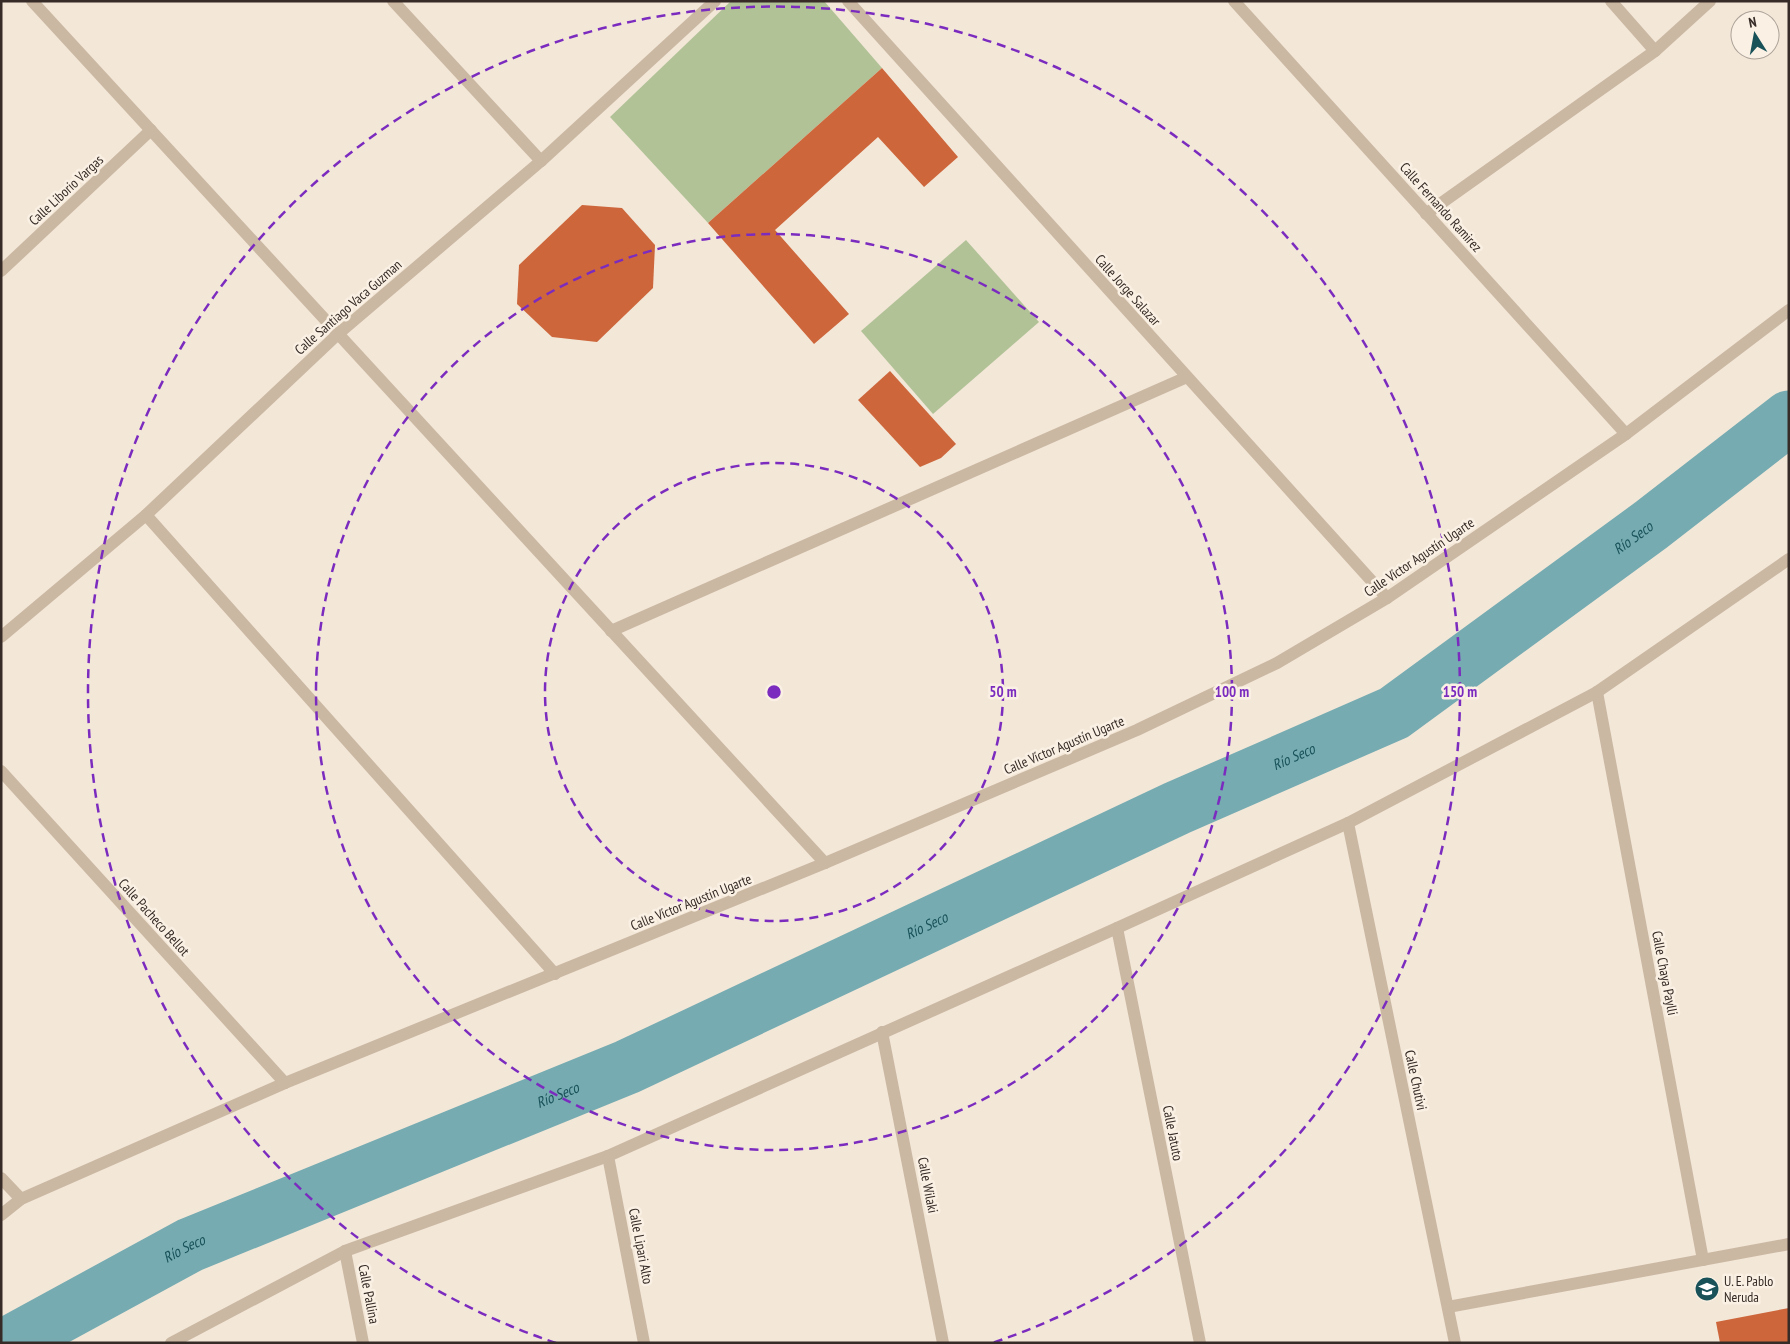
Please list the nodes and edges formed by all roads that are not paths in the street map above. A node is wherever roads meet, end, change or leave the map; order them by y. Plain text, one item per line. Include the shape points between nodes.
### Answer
1 (32, 1) edge
2 (393, 1) edge
3 (715, 1) edge
4 (848, 1) edge
5 (1234, 1) edge
6 (1611, 1) edge
7 (1710, 1) edge
8 (1656, 51) junction
9 (151, 130) junction
10 (541, 161) junction
11 (1426, 214) junction
12 (1, 271) edge
13 (1789, 310) edge
14 (338, 334) junction
15 (1187, 377) junction
16 (1626, 434) junction
17 (146, 515) junction
18 (1789, 559) edge
19 (1387, 598) junction
20 (611, 631) junction
21 (1, 637) edge
22 (1597, 692) junction
23 (1, 771) edge
24 (1348, 823) junction
25 (825, 863) junction
26 (1117, 928) junction
27 (555, 974) junction
28 (882, 1032) junction
29 (285, 1083) junction
30 (608, 1156) junction
31 (1, 1178) edge
32 (21, 1199) junction
33 (1, 1214) edge
34 (1789, 1244) edge
35 (345, 1251) junction
36 (1703, 1260) junction
37 (1448, 1307) junction
38 (171, 1343) edge
39 (363, 1343) edge
40 (644, 1343) edge
41 (943, 1343) edge
42 (1200, 1343) edge
43 (1455, 1343) edge

1 - 9 street
2 - 10 street
3 - 10 street, Calle Santiago Vaca Guzman
4 - 15 street, Calle Jorge Salazar
5 - 11 street, Calle Fernando Ramirez
6 - 8 street
7 - 8 street
8 - 11 street
9 - 12 street, Calle Liborio Vargas
9 - 14 street
10 - 14 street, Calle Santiago Vaca Guzman
11 - 16 street, Calle Fernando Ramirez
13 - 16 street, Calle Víctor Agustín Ugarte
14 - 17 street, Calle Santiago Vaca Guzman
14 - 20 street
15 - 19 street, Calle Jorge Salazar
15 - 20 street
16 - 19 street, Calle Víctor Agustín Ugarte
17 - 21 street, Calle Santiago Vaca Guzman
17 - 27 street
18 - 22 street
19 - 25 street, Calle Víctor Agustín Ugarte via 1277,663 1146,726
20 - 25 street
22 - 24 street
22 - 36 street, Calle Chaya Paylli
23 - 29 street, Calle Pacheco Bellot
24 - 26 street
24 - 37 street, Calle Chutivi
25 - 27 street, Calle Víctor Agustín Ugarte
26 - 28 street
26 - 42 street, Calle Jatuto
27 - 29 street, Calle Víctor Agustín Ugarte
28 - 30 street
28 - 41 street, Calle Wilaki
29 - 32 street, Calle Víctor Agustín Ugarte
30 - 35 street
30 - 40 street, Calle Lipari Alto
31 - 32 street
32 - 33 street, Calle Víctor Agustín Ugarte
34 - 36 street
35 - 38 street
35 - 39 street, Calle Pallina
36 - 37 street
37 - 43 street, Calle Chutivi

